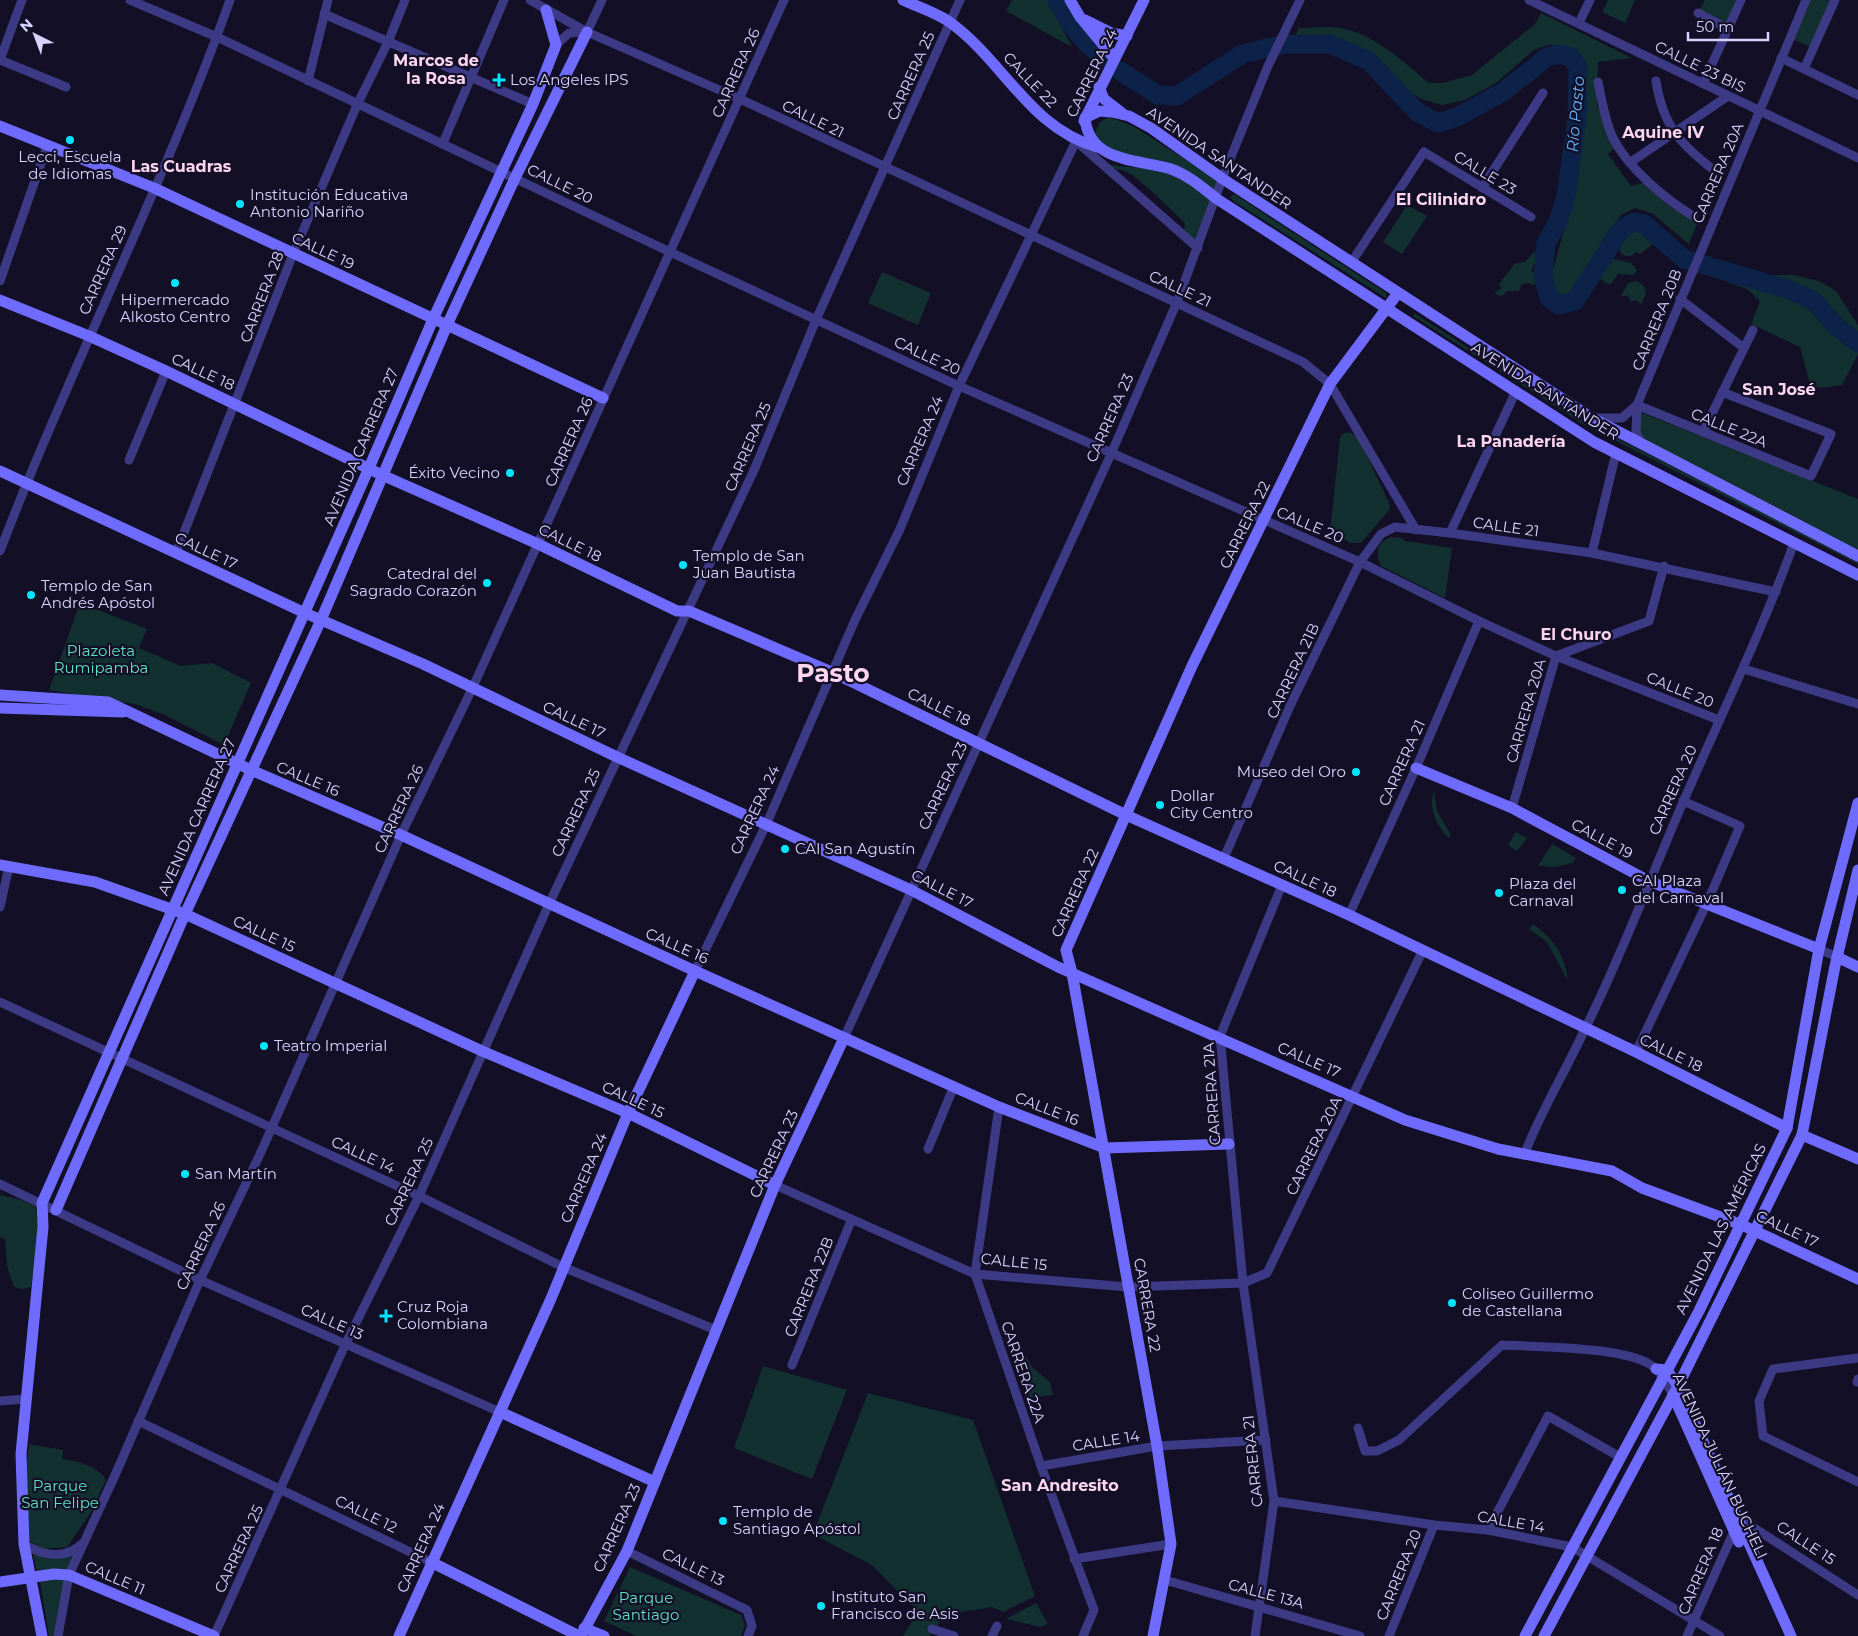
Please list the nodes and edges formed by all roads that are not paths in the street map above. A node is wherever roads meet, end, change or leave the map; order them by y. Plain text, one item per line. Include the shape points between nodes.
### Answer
1 (22, 0) edge
2 (130, 0) edge
3 (230, 0) edge
4 (328, 0) edge
5 (405, 0) edge
6 (504, 0) edge
7 (530, 0) edge
8 (602, 0) edge
9 (784, 0) edge
10 (903, 0) edge
11 (960, 0) edge
12 (1070, 0) edge
13 (1144, 0) edge
14 (1300, 0) edge
15 (1529, 0) edge
16 (1590, 0) edge
17 (1741, 0) edge
18 (1806, 0) edge
19 (1835, 0) edge
20 (546, 10) junction
21 (1698, 13) dead end
22 (324, 14) junction
23 (1080, 17) junction
24 (951, 22) junction
25 (1579, 23) junction
26 (1728, 29) junction
27 (587, 32) junction
28 (1127, 36) junction
29 (217, 37) junction
30 (4, 40) edge
31 (388, 42) junction
32 (556, 45) junction
33 (1781, 58) junction
34 (0, 60) edge
35 (1113, 60) junction
36 (1804, 70) junction
37 (471, 78) junction
38 (308, 81) junction
39 (1656, 81) dead end
40 (1598, 82) dead end
41 (1102, 83) junction
42 (1703, 84) junction
43 (66, 87) dead end
44 (1543, 93) dead end
45 (1858, 95) edge
46 (1728, 96) junction
47 (740, 99) junction
48 (533, 104) junction
49 (357, 105) junction
50 (1759, 110) junction
51 (1129, 116) junction
52 (1085, 118) junction
53 (0, 126) edge
54 (1674, 133) junction
55 (1076, 141) junction
56 (443, 143) junction
57 (47, 146) junction
58 (1097, 147) junction
59 (1858, 158) edge
60 (1631, 162) junction
61 (884, 168) junction
62 (1715, 171) dead end
63 (501, 172) junction
64 (515, 178) junction
65 (1223, 179) junction
66 (154, 188) junction
67 (1482, 188) junction
68 (1217, 199) junction
69 (1693, 216) dead end
70 (1531, 217) dead end
71 (1032, 235) junction
72 (1702, 246) joint
73 (1198, 248) junction
74 (670, 252) junction
75 (293, 254) junction
76 (1351, 263) junction
77 (0, 281) edge
78 (1398, 293) junction
79 (1680, 299) junction
80 (0, 300) edge
81 (1177, 302) junction
82 (1386, 308) junction
83 (434, 317) junction
84 (816, 320) junction
85 (448, 324) junction
86 (1753, 330) dead end
87 (89, 336) junction
88 (1744, 348) junction
89 (166, 371) junction
90 (1330, 384) junction
91 (959, 386) junction
92 (1516, 391) junction
93 (1722, 392) junction
94 (603, 398) junction
95 (236, 403) junction
96 (1637, 405) junction
97 (1592, 418) junction
98 (1703, 432) junction
99 (1644, 446) junction
100 (1616, 453) junction
101 (1111, 454) junction
102 (129, 460) dead end
103 (369, 468) junction
104 (0, 471) edge
105 (382, 474) junction
106 (26, 483) junction
107 (1264, 520) junction
108 (1416, 530) junction
109 (1450, 533) junction
110 (1794, 543) junction
111 (538, 544) junction
112 (0, 551) edge
113 (176, 553) junction
114 (1592, 553) junction
115 (1858, 556) edge
116 (1360, 562) junction
117 (1664, 566) junction
118 (1858, 575) edge
119 (1776, 592) junction
120 (688, 611) junction
121 (305, 613) junction
122 (321, 620) junction
123 (1479, 621) junction
124 (1556, 656) junction
125 (1744, 668) junction
126 (834, 673) junction
127 (472, 689) junction
128 (0, 695) edge
129 (1858, 704) edge
130 (0, 708) edge
131 (127, 712) junction
132 (1719, 720) junction
133 (980, 743) junction
134 (617, 757) junction
135 (236, 763) junction
136 (1416, 768) junction
137 (251, 770) junction
138 (1683, 801) junction
139 (1858, 803) edge
140 (1512, 808) junction
141 (1126, 815) junction
142 (766, 825) junction
143 (401, 835) junction
144 (1224, 858) junction
145 (4, 865) edge
146 (1858, 870) edge
147 (1649, 881) junction
148 (1282, 885) junction
149 (911, 890) junction
150 (1707, 903) junction
151 (549, 904) junction
152 (0, 907) edge
153 (172, 910) junction
154 (184, 914) junction
155 (1349, 915) junction
156 (1819, 949) junction
157 (1423, 950) junction
158 (1837, 957) junction
159 (1858, 967) edge
160 (695, 971) junction
161 (1072, 972) junction
162 (334, 984) junction
163 (0, 1002) edge
164 (1586, 1029) junction
165 (1220, 1036) junction
166 (844, 1038) junction
167 (482, 1051) junction
168 (1636, 1052) junction
169 (108, 1053) junction
170 (122, 1060) junction
171 (954, 1086) junction
172 (1353, 1096) junction
173 (999, 1107) junction
174 (628, 1113) junction
175 (271, 1127) junction
176 (1786, 1128) junction
177 (1802, 1134) junction
178 (1229, 1144) junction
179 (1105, 1148) junction
180 (928, 1149) dead end
181 (1524, 1155) junction
182 (1858, 1159) edge
183 (0, 1184) edge
184 (775, 1185) junction
185 (419, 1196) junction
186 (42, 1203) junction
187 (56, 1210) junction
188 (851, 1221) junction
189 (1742, 1225) junction
190 (1754, 1230) junction
191 (563, 1267) junction
192 (1267, 1273) joint
193 (975, 1274) junction
194 (1858, 1279) edge
195 (200, 1280) junction
196 (1243, 1283) junction
197 (1128, 1287) junction
198 (716, 1330) junction
199 (345, 1345) junction
200 (1858, 1358) edge
201 (792, 1365) dead end
202 (1662, 1372) junction
203 (1676, 1390) junction
204 (26, 1399) junction
205 (0, 1401) edge
206 (500, 1412) junction
207 (138, 1422) junction
208 (1358, 1428) dead end
209 (1266, 1440) junction
210 (1158, 1446) junction
211 (1620, 1456) junction
212 (1041, 1466) junction
213 (654, 1482) junction
214 (1858, 1482) edge
215 (282, 1489) junction
216 (1274, 1501) junction
217 (1737, 1517) junction
218 (1434, 1525) junction
219 (1488, 1530) junction
220 (1735, 1531) junction
221 (87, 1539) junction
222 (24, 1544) junction
223 (1171, 1544) junction
224 (1572, 1547) junction
225 (627, 1551) junction
226 (1586, 1556) junction
227 (1074, 1559) junction
228 (431, 1562) junction
229 (69, 1575) junction
230 (30, 1578) junction
231 (1165, 1580) junction
232 (0, 1582) edge
233 (1858, 1595) edge
234 (1260, 1607) junction
235 (1695, 1621) junction
236 (997, 1626) dead end
237 (932, 1629) dead end
238 (581, 1633) edge
239 (42, 1636) edge
240 (58, 1636) edge
241 (214, 1636) edge
242 (399, 1636) edge
243 (604, 1636) edge
244 (748, 1636) edge
245 (954, 1636) edge
246 (992, 1636) edge
247 (1083, 1636) edge
248 (1153, 1636) edge
249 (1254, 1636) edge
250 (1360, 1636) edge
251 (1389, 1636) edge
252 (1525, 1636) edge
253 (1544, 1636) edge
254 (1687, 1636) edge
255 (1720, 1636) edge
256 (1783, 1636) edge
257 (1791, 1636) edge

1 - 30 street
2 - 29 street, CALLE 20
3 - 29 street, CARRERA 29
4 - 22 street
5 - 31 street, CARRERA 28
6 - 37 street
7 - 20 street, CALLE 21
8 - 27 street, AVENIDA CARRERA 27
9 - 47 street, CARRERA 26
10 - 24 street, CALLE 22
11 - 24 street, CARRERA 25
12 - 23 street
13 - 28 street, CARRERA 24
14 - 65 street, CARRERA 23 via 1268,66
15 - 25 street, CALLE 23 BIS
16 - 25 street
17 - 26 street
18 - 33 street, CARRERA 20A
19 - 36 street
20 - 27 street, CALLE 21
20 - 32 street
21 - 26 street
22 - 31 street
22 - 38 street
23 - 28 street via 1111,33
23 - 35 street
24 - 55 street, CALLE 22 via 1024,100
24 - 61 street, CARRERA 25
25 - 42 street, CALLE 23 BIS
26 - 42 street
27 - 32 street via 569,33
27 - 47 street, CALLE 21
27 - 64 street, AVENIDA CARRERA 27
28 - 35 street, CARRERA 24
29 - 38 street, CALLE 20
29 - 66 street, CARRERA 29
30 - 34 street
31 - 37 street
31 - 49 street, CARRERA 28
32 - 48 street, AVENIDA CARRERA 27
33 - 36 street
33 - 50 street, CARRERA 20A
34 - 43 street
35 - 41 street, CARRERA 24
36 - 45 street
37 - 48 street
37 - 56 street
38 - 49 street, CALLE 20
39 - 54 street via 1660,106
40 - 60 street via 1605,117 1614,139
41 - 51 street via 1104,99
41 - 52 street, CARRERA 24
42 - 46 street, CALLE 23 BIS
44 - 67 street
46 - 50 street, CALLE 23 BIS
46 - 54 street
47 - 61 street, CALLE 21
47 - 74 street, CARRERA 26
48 - 63 street, AVENIDA CARRERA 27
49 - 56 street, CALLE 20
49 - 75 street, CARRERA 28
50 - 59 street, CALLE 23 BIS
50 - 72 street, CARRERA 20A
51 - 52 street, AVENIDA SANTANDER via 1099,111
51 - 65 street, AVENIDA SANTANDER
52 - 55 street, CARRERA 24
52 - 58 street via 1090,138
53 - 57 street, CALLE 19
54 - 60 street
54 - 62 street via 1694,155
55 - 58 street, AVENIDA SANTANDER
55 - 71 street, CARRERA 24
55 - 73 street, CALLE 22
56 - 63 street, CALLE 20
57 - 66 street, CALLE 19
57 - 77 street
58 - 68 street, AVENIDA SANTANDER via 1125,160 1172,170
60 - 69 street via 1658,191
61 - 71 street, CALLE 21
61 - 84 street, CARRERA 25
63 - 64 street, CALLE 20
63 - 83 street, AVENIDA CARRERA 27
64 - 74 street, CALLE 20
64 - 85 street, AVENIDA CARRERA 27
65 - 68 street, CARRERA 23
65 - 76 street, AVENIDA SANTANDER
66 - 75 street, CALLE 19
66 - 87 street, CARRERA 29
67 - 70 street, CALLE 23
67 - 76 street, CALLE 23 via 1424,152
68 - 73 street, CARRERA 23
68 - 82 street, AVENIDA SANTANDER
71 - 81 street, CALLE 21
71 - 91 street, CARRERA 24
72 - 79 street, CARRERA 20B
73 - 81 street, CARRERA 23
74 - 84 street, CALLE 20
74 - 94 street, CARRERA 26
75 - 83 street, CALLE 19
75 - 95 street, CARRERA 28
76 - 78 street, AVENIDA SANTANDER
78 - 82 street, CARRERA 22
78 - 97 street, AVENIDA SANTANDER
79 - 88 street
79 - 96 street, CARRERA 20B
80 - 87 street, CALLE 18
81 - 90 street, CALLE 21 via 1303,362
81 - 101 street, CARRERA 23
82 - 90 street, CARRERA 22
82 - 92 street, AVENIDA SANTANDER
83 - 85 street, CALLE 19
83 - 103 street, AVENIDA CARRERA 27
84 - 91 street, CALLE 20
84 - 120 street, CARRERA 25 via 755,468
85 - 94 street, CALLE 19
85 - 105 street, AVENIDA CARRERA 27
86 - 88 street
87 - 89 street, CALLE 18
87 - 106 street, CARRERA 29
88 - 93 street
89 - 95 street, CALLE 18
89 - 102 street
90 - 107 street, CARRERA 22
90 - 108 street, CALLE 21
91 - 101 street, CALLE 20
91 - 126 street, CARRERA 24 via 900,529 855,620
92 - 100 street, AVENIDA SANTANDER
92 - 109 street
93 - 98 street
93 - 98 street, CALLE 22A via 1831,434 1811,476
94 - 111 street, CARRERA 26
95 - 103 street, CALLE 18
95 - 113 street, CARRERA 28
96 - 97 street via 1622,418
96 - 98 street, CALLE 22A
96 - 99 street, CARRERA 20B via 1636,433
97 - 99 street, AVENIDA SANTANDER
99 - 115 street, AVENIDA SANTANDER
100 - 110 street, AVENIDA SANTANDER
100 - 114 street
101 - 107 street, CALLE 20
101 - 133 street, CARRERA 23
103 - 105 street, CALLE 18
103 - 121 street, AVENIDA CARRERA 27
104 - 106 street, CALLE 17
105 - 111 street, CALLE 18
105 - 122 street, AVENIDA CARRERA 27
106 - 112 street, CARRERA 29
106 - 113 street, CALLE 17
107 - 116 street, CALLE 20
107 - 141 street, CARRERA 22 via 1192,666
108 - 109 street, CALLE 21
108 - 116 street, CARRERA 21B via 1395,528 1381,534
109 - 114 street, CALLE 21
110 - 118 street, AVENIDA SANTANDER
110 - 119 street, CARRERA 20
111 - 120 street, CALLE 18 via 676,611
111 - 127 street, CARRERA 26
113 - 121 street, CALLE 17
114 - 117 street, CALLE 21
116 - 123 street, CALLE 20
116 - 144 street, CARRERA 21B via 1290,706
117 - 119 street, CALLE 21
117 - 124 street, CARRERA 20A via 1649,621
119 - 125 street, CARRERA 20
120 - 126 street, CALLE 18
120 - 134 street, CARRERA 25
121 - 122 street, CALLE 17
121 - 135 street, AVENIDA CARRERA 27
122 - 127 street, CALLE 17
122 - 137 street, AVENIDA CARRERA 27
123 - 124 street, CALLE 20
123 - 136 street, CARRERA 21
124 - 132 street, CALLE 20
124 - 140 street, CARRERA 20A
125 - 129 street
125 - 132 street, CARRERA 20
126 - 133 street, CALLE 18
126 - 142 street, CARRERA 24
127 - 134 street, CALLE 17
127 - 143 street, CARRERA 26
128 - 131 street, CALLE 16 via 108,702
130 - 131 street, CALLE 16
131 - 135 street, CALLE 16
132 - 138 street, CARRERA 20
133 - 141 street, CALLE 18
133 - 149 street, CARRERA 23
134 - 142 street, CALLE 17
134 - 151 street, CARRERA 25
135 - 137 street, CALLE 16
135 - 153 street, AVENIDA CARRERA 27
136 - 140 street, CALLE 19
136 - 155 street, CARRERA 21
137 - 143 street, CALLE 16
137 - 154 street, AVENIDA CARRERA 27
138 - 147 street, CARRERA 20
138 - 150 street via 1740,826
139 - 156 street, AVENIDA LAS AMÉRICAS
140 - 147 street, CALLE 19
141 - 144 street, CALLE 18
141 - 161 street, CARRERA 22 via 1066,950
142 - 149 street, CALLE 17
142 - 160 street, CARRERA 24
143 - 151 street, CALLE 16
143 - 162 street, CARRERA 26
144 - 148 street, CALLE 18
145 - 152 street
145 - 153 street, CALLE 15 via 95,882
146 - 158 street, AVENIDA LAS AMÉRICAS
147 - 150 street, CALLE 19
147 - 164 street, CARRERA 20
148 - 155 street, CALLE 18
148 - 165 street, CARRERA 21A
149 - 161 street, CALLE 17
149 - 166 street, CARRERA 23
150 - 156 street, CALLE 19
150 - 168 street
151 - 160 street, CALLE 16
151 - 167 street, CARRERA 25
153 - 154 street, CALLE 15
153 - 169 street, AVENIDA CARRERA 27
154 - 162 street, CALLE 15
154 - 170 street, AVENIDA CARRERA 27
155 - 157 street, CALLE 18
156 - 158 street, CALLE 19
156 - 176 street, AVENIDA LAS AMÉRICAS
157 - 164 street, CALLE 18
157 - 172 street, CARRERA 20A
158 - 159 street, CALLE 19
158 - 177 street, AVENIDA LAS AMÉRICAS
160 - 166 street, CALLE 16
160 - 174 street, CARRERA 24
161 - 165 street, CALLE 17
161 - 179 street, CARRERA 22
162 - 167 street, CALLE 15
162 - 175 street, CARRERA 26
163 - 169 street, CALLE 14
164 - 168 street, CALLE 18
164 - 181 street, CARRERA 20 via 1545,1106
165 - 172 street, CALLE 17
165 - 178 street, CARRERA 21A
166 - 171 street, CALLE 16
166 - 184 street, CARRERA 23
167 - 174 street, CALLE 15
167 - 185 street, CARRERA 25
168 - 176 street, CALLE 18
169 - 170 street, CALLE 14
169 - 186 street, AVENIDA CARRERA 27
170 - 175 street, CALLE 14
170 - 187 street, AVENIDA CARRERA 27
171 - 173 street, CALLE 16
171 - 180 street
172 - 181 street, CALLE 17 via 1406,1120
172 - 192 street, CARRERA 20A
173 - 179 street, CALLE 16
173 - 193 street, CARRERA 22A
174 - 184 street, CALLE 15
174 - 191 street, CARRERA 24
175 - 185 street, CALLE 14
175 - 195 street, CARRERA 26
176 - 177 street, CALLE 18
176 - 189 street, AVENIDA LAS AMÉRICAS
177 - 182 street, CALLE 18
177 - 190 street, AVENIDA LAS AMÉRICAS
178 - 179 street, CALLE 16
178 - 196 street, CARRERA 21A
179 - 197 street, CARRERA 22
181 - 189 street, CALLE 17 via 1612,1171 1642,1188
183 - 186 street, CALLE 13
184 - 188 street, CALLE 15
184 - 198 street, CARRERA 23
185 - 191 street, CALLE 14
185 - 199 street, CARRERA 25
186 - 187 street, CALLE 13
186 - 204 street, AVENIDA CARRERA 27 via 43,1227
187 - 195 street, CALLE 13
188 - 193 street, CALLE 15
188 - 201 street, CARRERA 22B
189 - 190 street, CALLE 17
189 - 202 street, AVENIDA LAS AMÉRICAS
190 - 194 street, CALLE 17
190 - 203 street, AVENIDA LAS AMÉRICAS
191 - 198 street, CALLE 14
191 - 206 street, CARRERA 24
192 - 196 street, CALLE 15
193 - 197 street, CALLE 15
193 - 212 street, CARRERA 22A
195 - 199 street, CALLE 13
195 - 207 street, CARRERA 26
196 - 197 street, CALLE 15
196 - 209 street, CARRERA 21
197 - 210 street, CARRERA 22
198 - 213 street, CARRERA 23
199 - 206 street, CALLE 13
199 - 215 street, CARRERA 25
200 - 214 street via 1773,1369 1759,1401 1763,1436
202 - 203 street, AVENIDA JULIÁN BUCHELI
202 - 208 street via 1641,1359 1597,1350 1502,1345 1399,1440 1377,1451 1365,1450
202 - 211 street, AVENIDA LAS AMÉRICAS
203 - 217 street, AVENIDA JULIÁN BUCHELI
203 - 220 street, AVENIDA JULIÁN BUCHELI
203 - 226 street, AVENIDA LAS AMÉRICAS
204 - 205 street
204 - 222 street, AVENIDA CARRERA 27 via 21,1454
206 - 213 street, CALLE 13
206 - 228 street, CARRERA 24
207 - 215 street, CALLE 12
207 - 221 street, CARRERA 26
209 - 210 street, CALLE 14
209 - 216 street, CARRERA 21
210 - 212 street, CALLE 14
210 - 223 street, CARRERA 22
211 - 219 street via 1548,1416
211 - 224 street, AVENIDA LAS AMÉRICAS
212 - 227 street, CARRERA 22A
213 - 225 street, CARRERA 23
215 - 228 street, CALLE 12
215 - 241 street, CARRERA 25
216 - 218 street, CALLE 14
216 - 234 street, CARRERA 21
217 - 220 street, CARRERA 18
217 - 233 street, CALLE 15
217 - 257 street, AVENIDA JULIÁN BUCHELI
218 - 219 street, CALLE 14
218 - 251 street, CARRERA 20
219 - 224 street, CALLE 14
220 - 235 street, CARRERA 18
220 - 256 street, AVENIDA JULIÁN BUCHELI
221 - 222 street, CALLE 11 via 76,1550 61,1554 46,1554
221 - 229 street, CARRERA 26
222 - 230 street, AVENIDA CARRERA 27
223 - 227 street
223 - 231 street, CARRERA 22
224 - 226 street, CALLE 14
224 - 252 street, AVENIDA LAS AMÉRICAS
225 - 238 street, CARRERA 23
225 - 244 street, CALLE 13 via 747,1610 752,1626
226 - 235 street, CALLE 14
226 - 253 street, AVENIDA LAS AMÉRICAS
227 - 247 street, CARRERA 22A via 1094,1610
228 - 238 street, CALLE 12
228 - 242 street, CARRERA 24
229 - 230 street, CALLE 11
229 - 240 street, CARRERA 26
229 - 241 street, CALLE 11
230 - 232 street, CALLE 11
230 - 239 street, AVENIDA CARRERA 27
231 - 234 street, CALLE 13A
231 - 248 street, CARRERA 22
234 - 249 street, CARRERA 21
234 - 250 street, CALLE 13A
235 - 254 street, CARRERA 18
235 - 255 street, CALLE 14
236 - 246 street
237 - 245 street
238 - 243 street, CALLE 12

